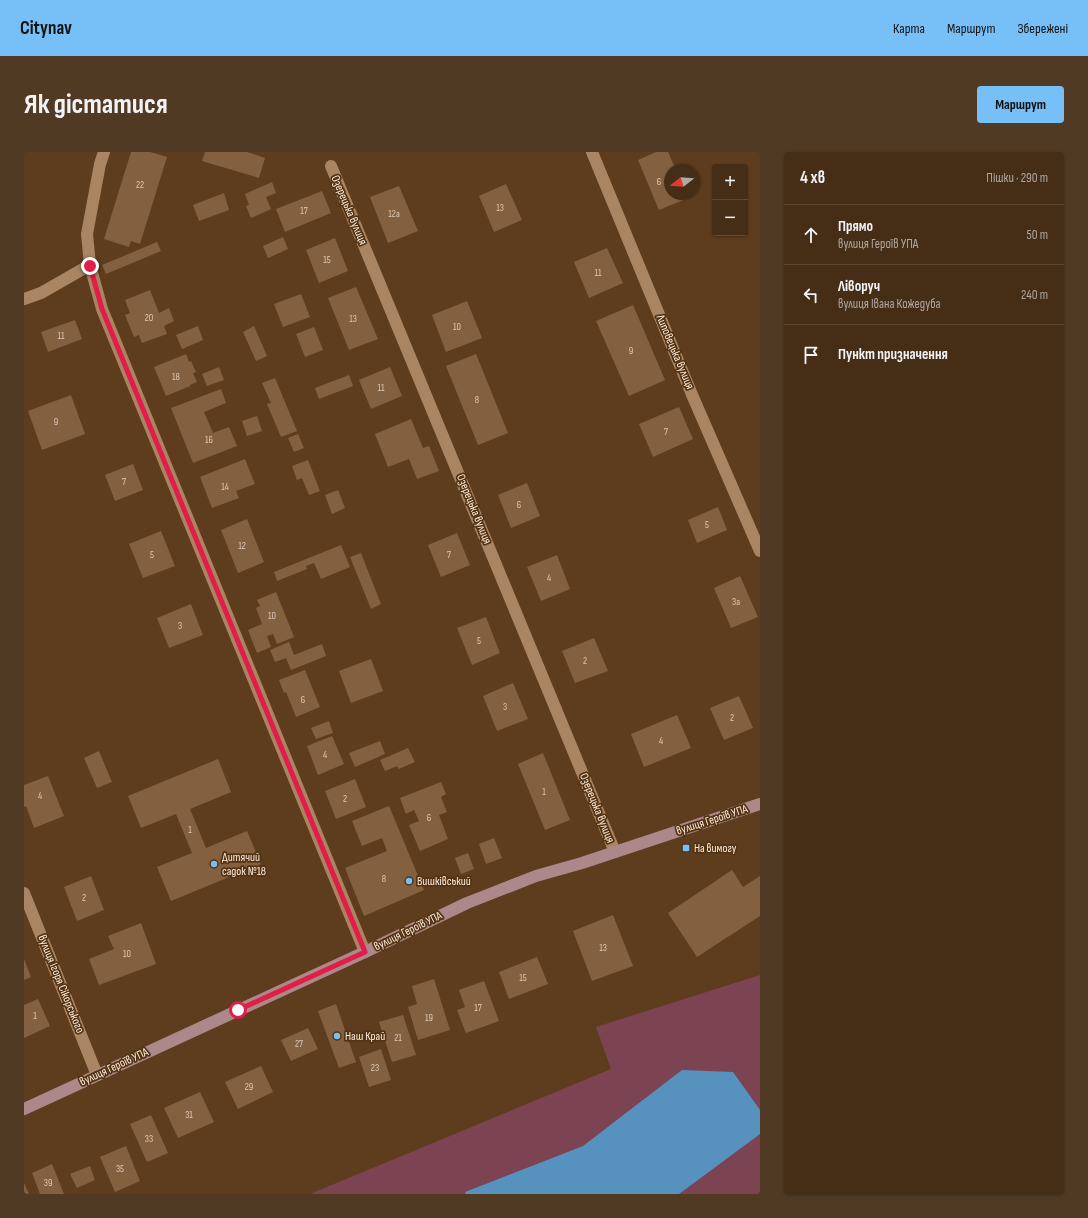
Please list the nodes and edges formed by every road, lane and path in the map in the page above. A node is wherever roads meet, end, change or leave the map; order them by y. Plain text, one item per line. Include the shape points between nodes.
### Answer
1 (104, 152) edge
2 (592, 152) edge
3 (331, 166) dead end
4 (90, 266) junction
5 (24, 299) edge
6 (760, 550) edge
7 (760, 804) edge
8 (615, 852) junction
9 (24, 893) edge
10 (365, 952) junction
11 (98, 1075) junction
12 (24, 1109) edge

1 - 4 street via 87,234
2 - 6 street, Липовецька вулиця via 693,397
3 - 8 street, Озерецька вулиця
4 - 5 street via 41,293
4 - 10 street via 105,316
7 - 8 street, вулиця Героїв УПА
8 - 10 street, вулиця Героїв УПА via 536,876 467,903
9 - 11 street, вулиця Ігоря Сікорського
10 - 11 street, вулиця Героїв УПА
11 - 12 street, вулиця Героїв УПА

